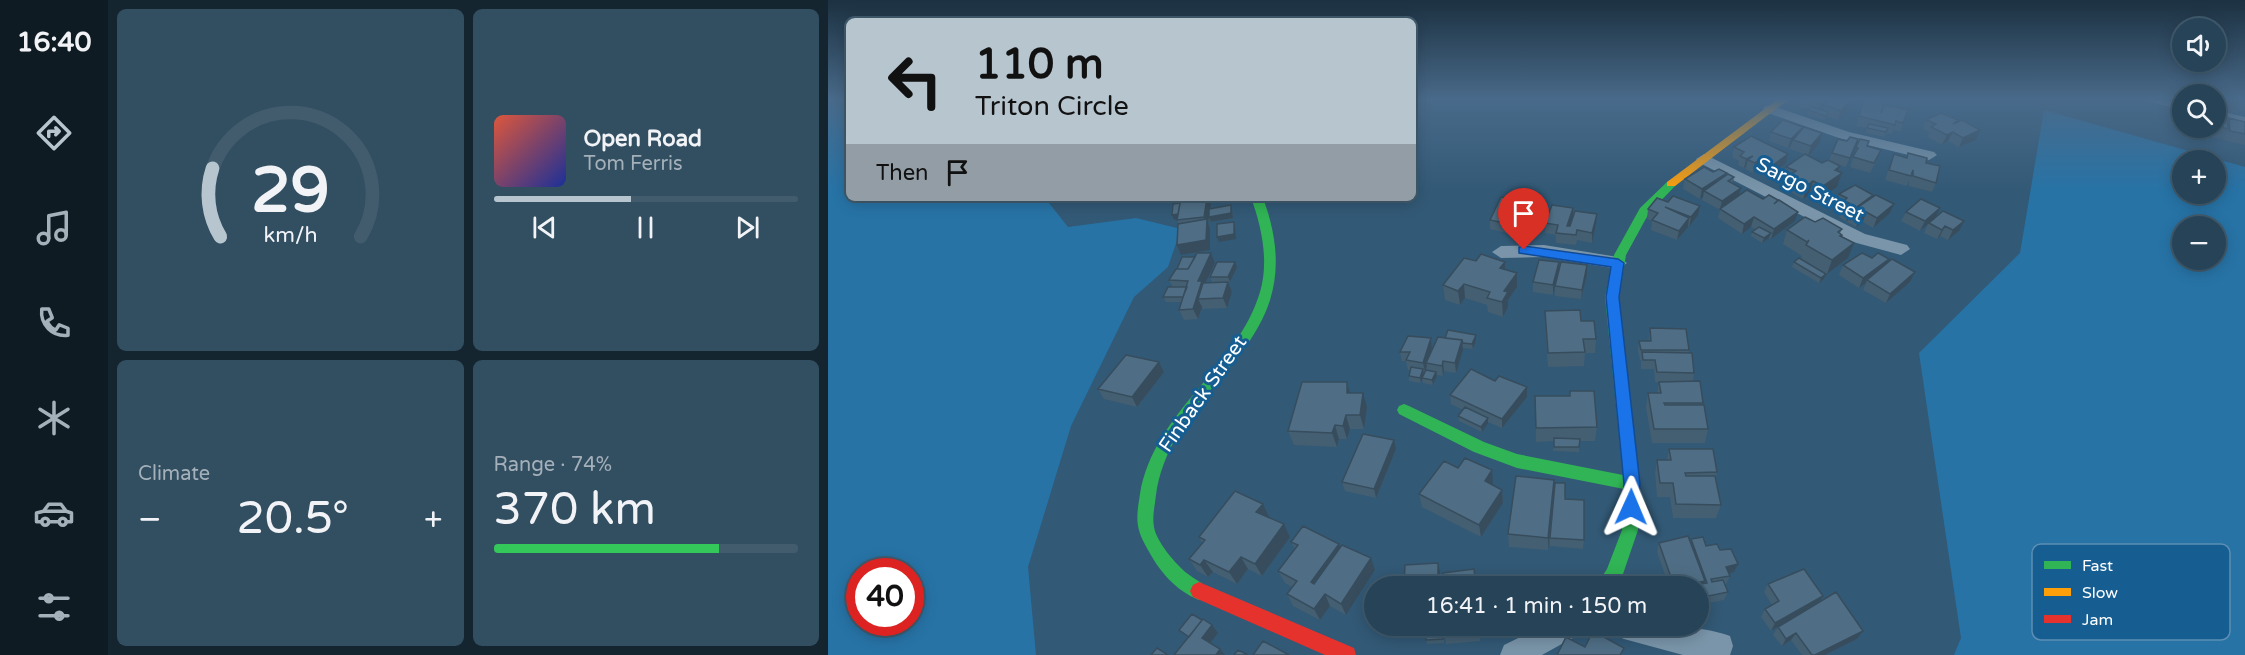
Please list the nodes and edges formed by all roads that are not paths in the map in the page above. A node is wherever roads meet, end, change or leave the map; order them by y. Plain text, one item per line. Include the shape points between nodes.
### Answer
1 (1743, 130) edge
2 (1829, 130) edge
3 (1929, 155) dead end
4 (1704, 159) junction
5 (1258, 201) edge
6 (1901, 249) dead end
7 (1501, 252) dead end
8 (1618, 263) junction
9 (1404, 410) dead end
10 (1632, 484) junction
11 (1612, 576) edge
12 (1550, 636) edge
13 (1656, 636) edge
14 (1720, 646) dead end
15 (1347, 655) edge
16 (1514, 655) edge

1 - 4 street
2 - 3 street
4 - 6 street, Sargo Street via 1843,231
4 - 8 street via 1662,191 1644,211
5 - 15 street, Finback Street via 1265,217 1269,255 1267,291 1244,337 1169,436 1146,497 1145,529 1162,559 1184,584
7 - 8 street via 1544,251
8 - 10 street via 1612,297
9 - 10 street via 1479,447 1517,460
10 - 11 street via 1630,530
12 - 16 street
13 - 14 street

